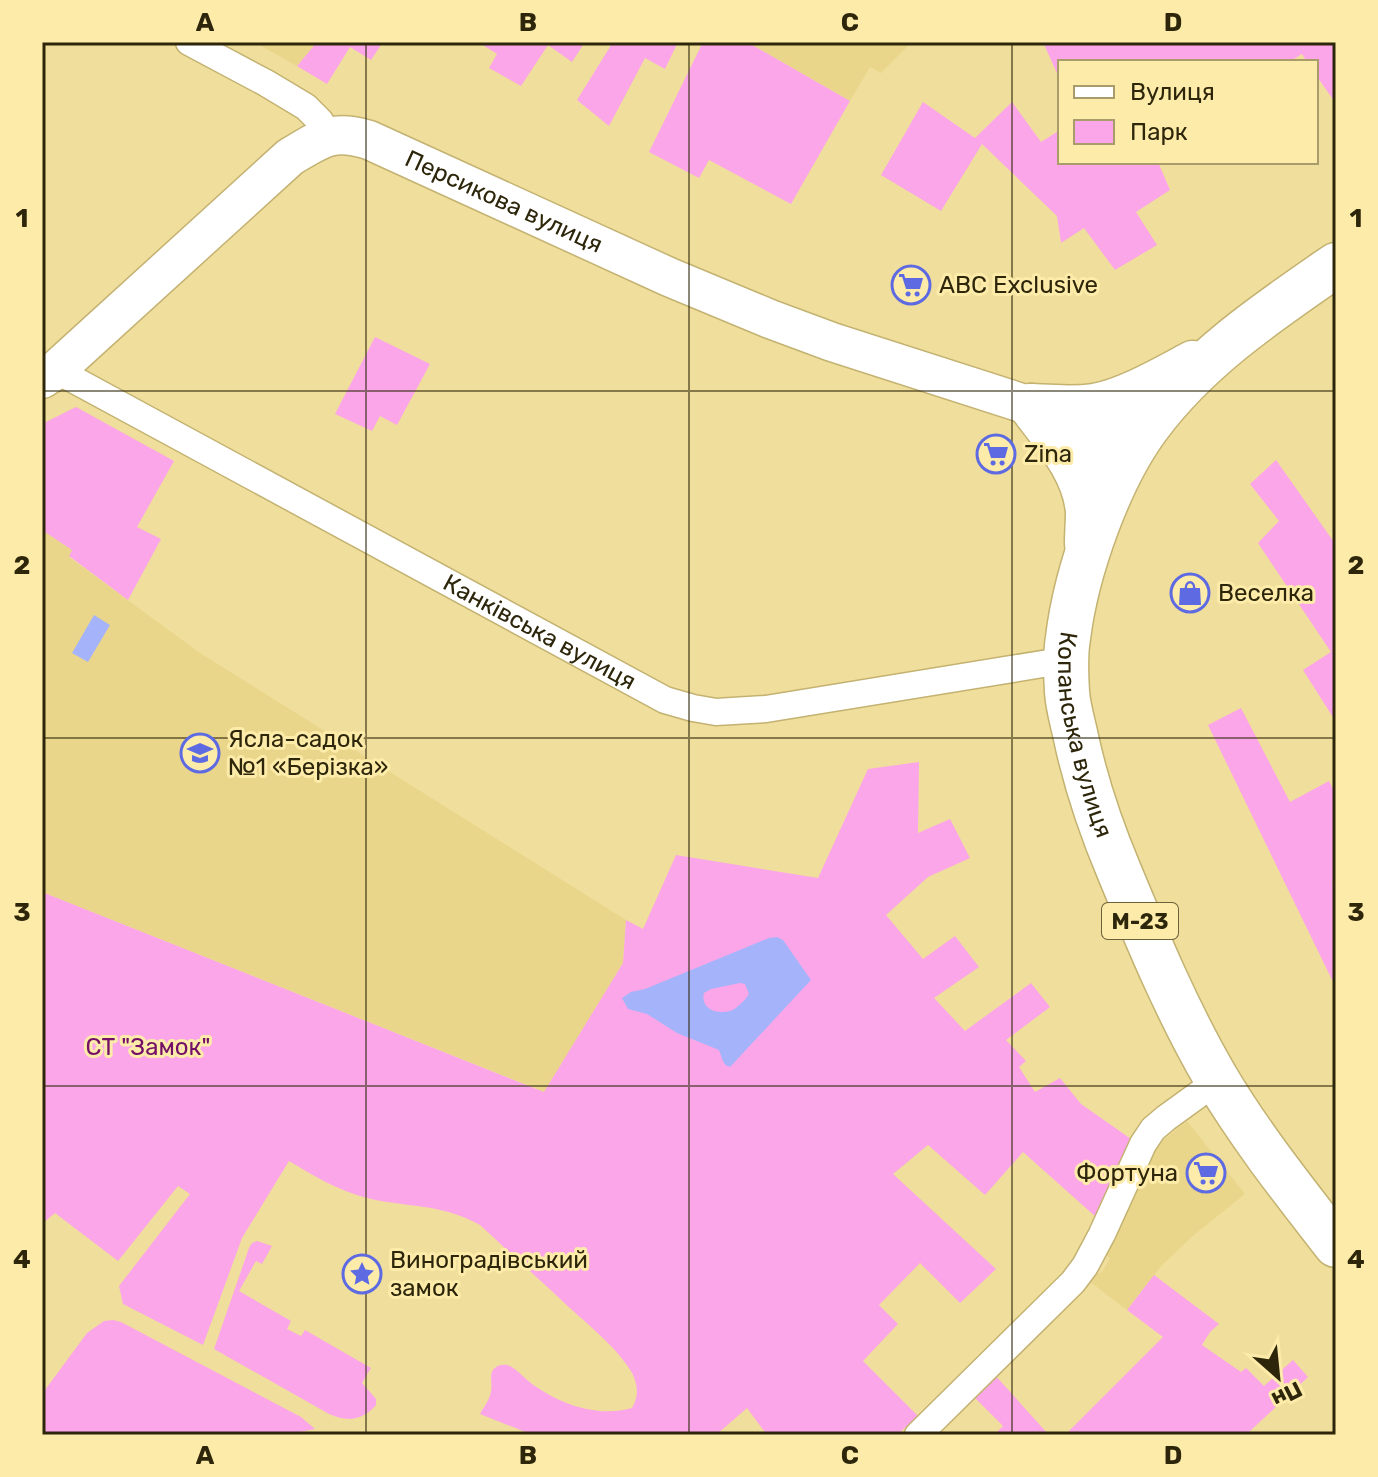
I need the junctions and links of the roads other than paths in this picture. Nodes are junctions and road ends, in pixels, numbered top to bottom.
1 (189, 42) edge
2 (329, 136) junction
3 (1336, 265) edge
4 (1220, 349) junction
5 (49, 374) edge
6 (1031, 406) junction
7 (1130, 456) junction
8 (1087, 555) junction
9 (1067, 660) junction
10 (1217, 1081) junction
11 (1336, 1245) edge
12 (918, 1435) edge

1 - 2 street
2 - 5 main road
2 - 6 main road, Персикова вулиця
3 - 4 highway, Копанська вулиця / М-23
4 - 6 highway
4 - 7 highway, Копанська вулиця / М-23
5 - 9 street, Канківська вулиця
6 - 7 main road, Персикова вулиця
6 - 8 highway
7 - 8 highway, Копанська вулиця / М-23
8 - 9 highway, Копанська вулиця / М-23
9 - 10 highway, Копанська вулиця / М-23
10 - 11 highway, Копанська вулиця / М-23
10 - 12 street

